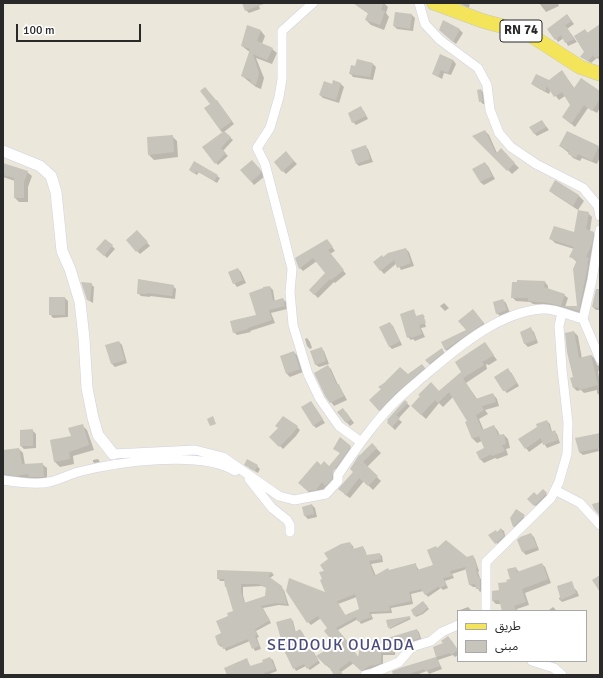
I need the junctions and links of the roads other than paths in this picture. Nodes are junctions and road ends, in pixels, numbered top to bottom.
1 (313, 3) edge
2 (420, 3) edge
3 (434, 3) edge
4 (600, 74) edge
5 (3, 151) edge
6 (600, 216) edge
7 (600, 230) edge
8 (562, 313) junction
9 (583, 319) junction
10 (600, 359) edge
11 (361, 442) junction
12 (113, 454) joint
13 (3, 480) edge
14 (555, 490) junction
15 (600, 525) edge
16 (290, 532) dead end
17 (486, 610) edge
18 (457, 625) edge
19 (535, 662) edge
20 (365, 675) edge
21 (562, 675) edge

1 - 11 street
2 - 6 street
3 - 4 main road, RN 74
5 - 12 street
7 - 9 street
8 - 9 street
8 - 11 street
8 - 14 street
9 - 10 street
11 - 12 street
13 - 16 street
14 - 15 street
14 - 17 street
18 - 20 street
19 - 21 street

